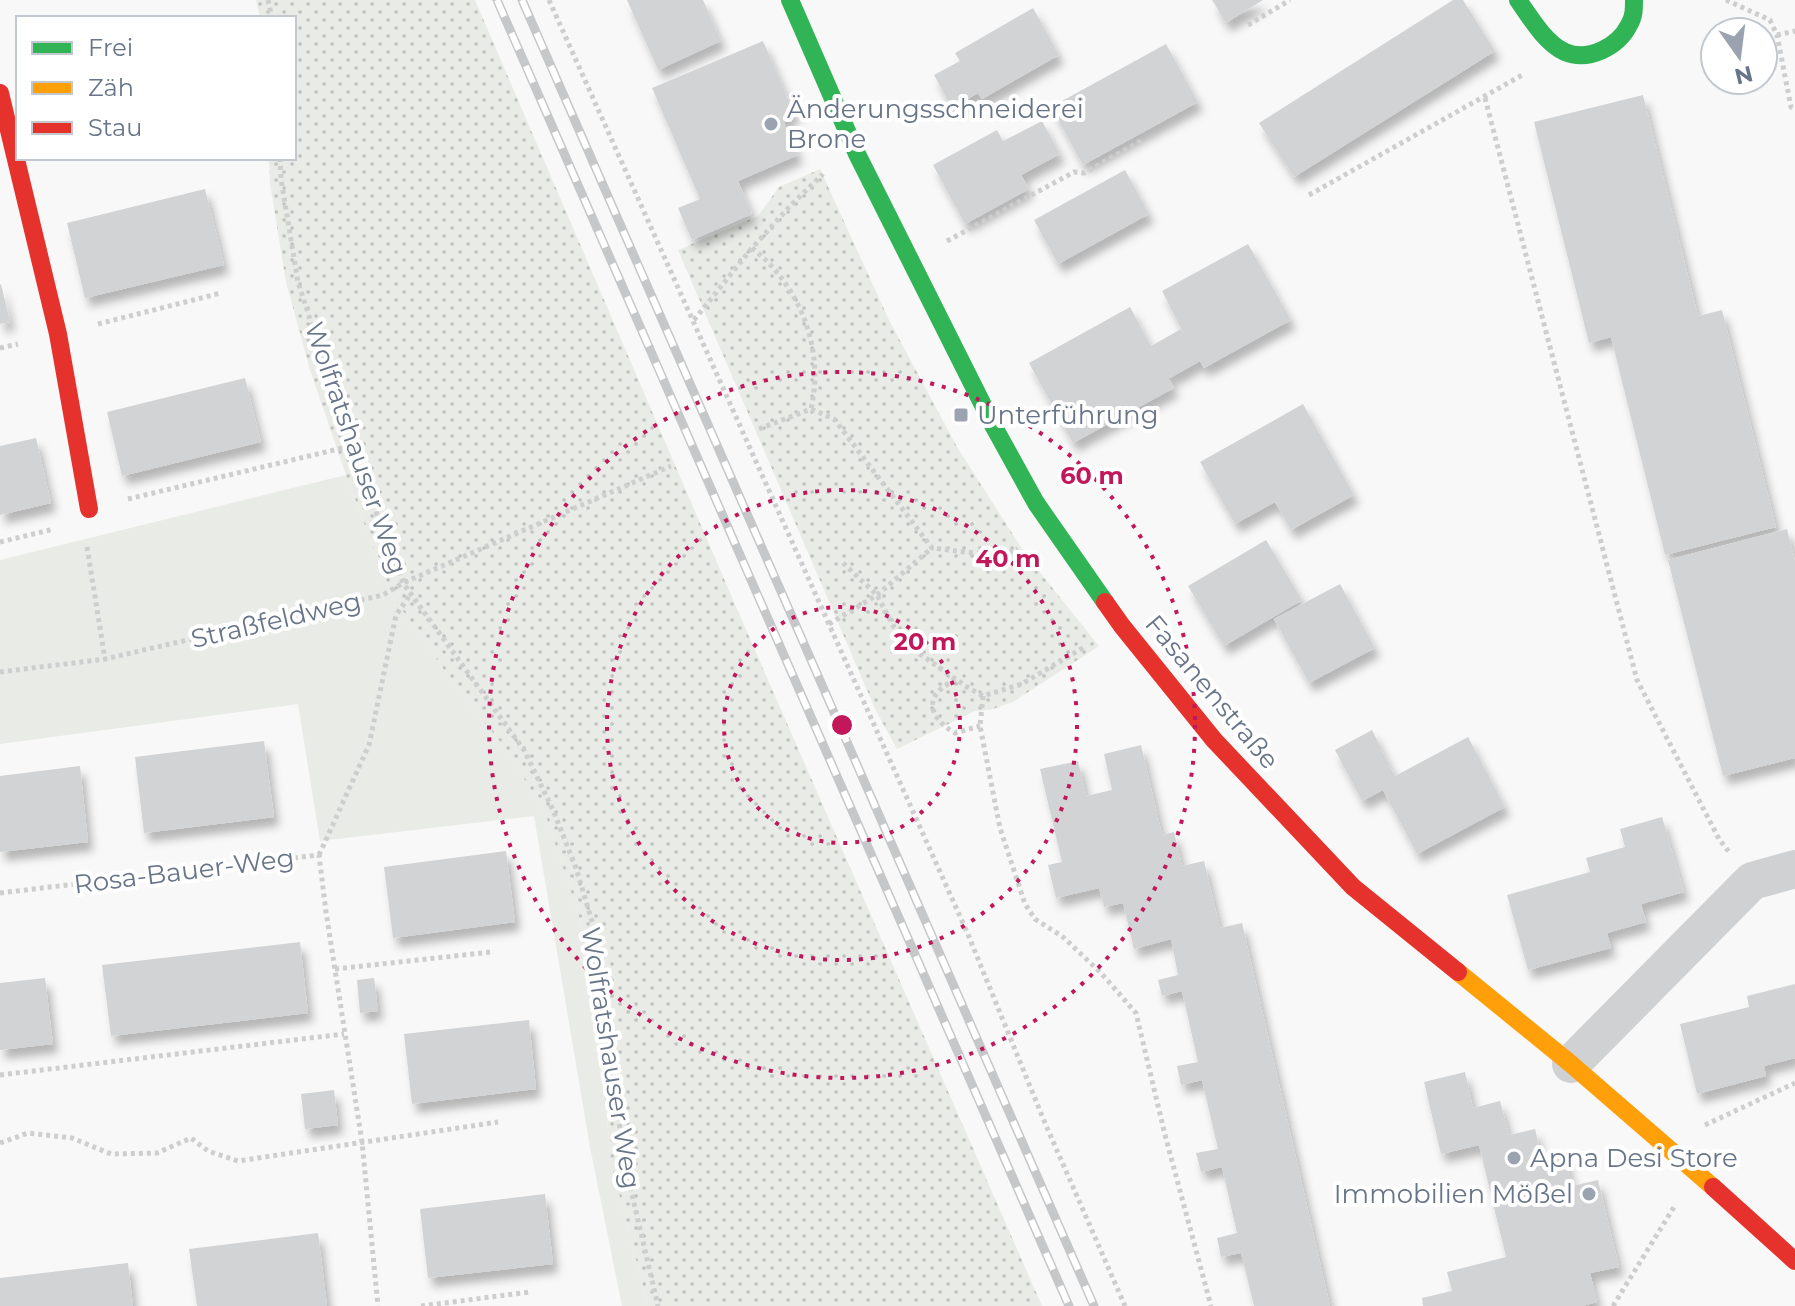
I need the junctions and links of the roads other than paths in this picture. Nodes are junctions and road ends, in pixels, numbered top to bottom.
1 (790, 0) edge
2 (1518, 0) edge
3 (1634, 0) edge
4 (0, 93) edge
5 (16, 159) edge
6 (16, 160) edge
7 (89, 509) dead end
8 (1795, 869) edge
9 (1571, 1064) junction
10 (1795, 1261) edge

1 - 9 street, Fasanenstraße
2 - 3 street
4 - 5 street
6 - 7 street
8 - 9 street
9 - 10 street, Fasanenstraße

